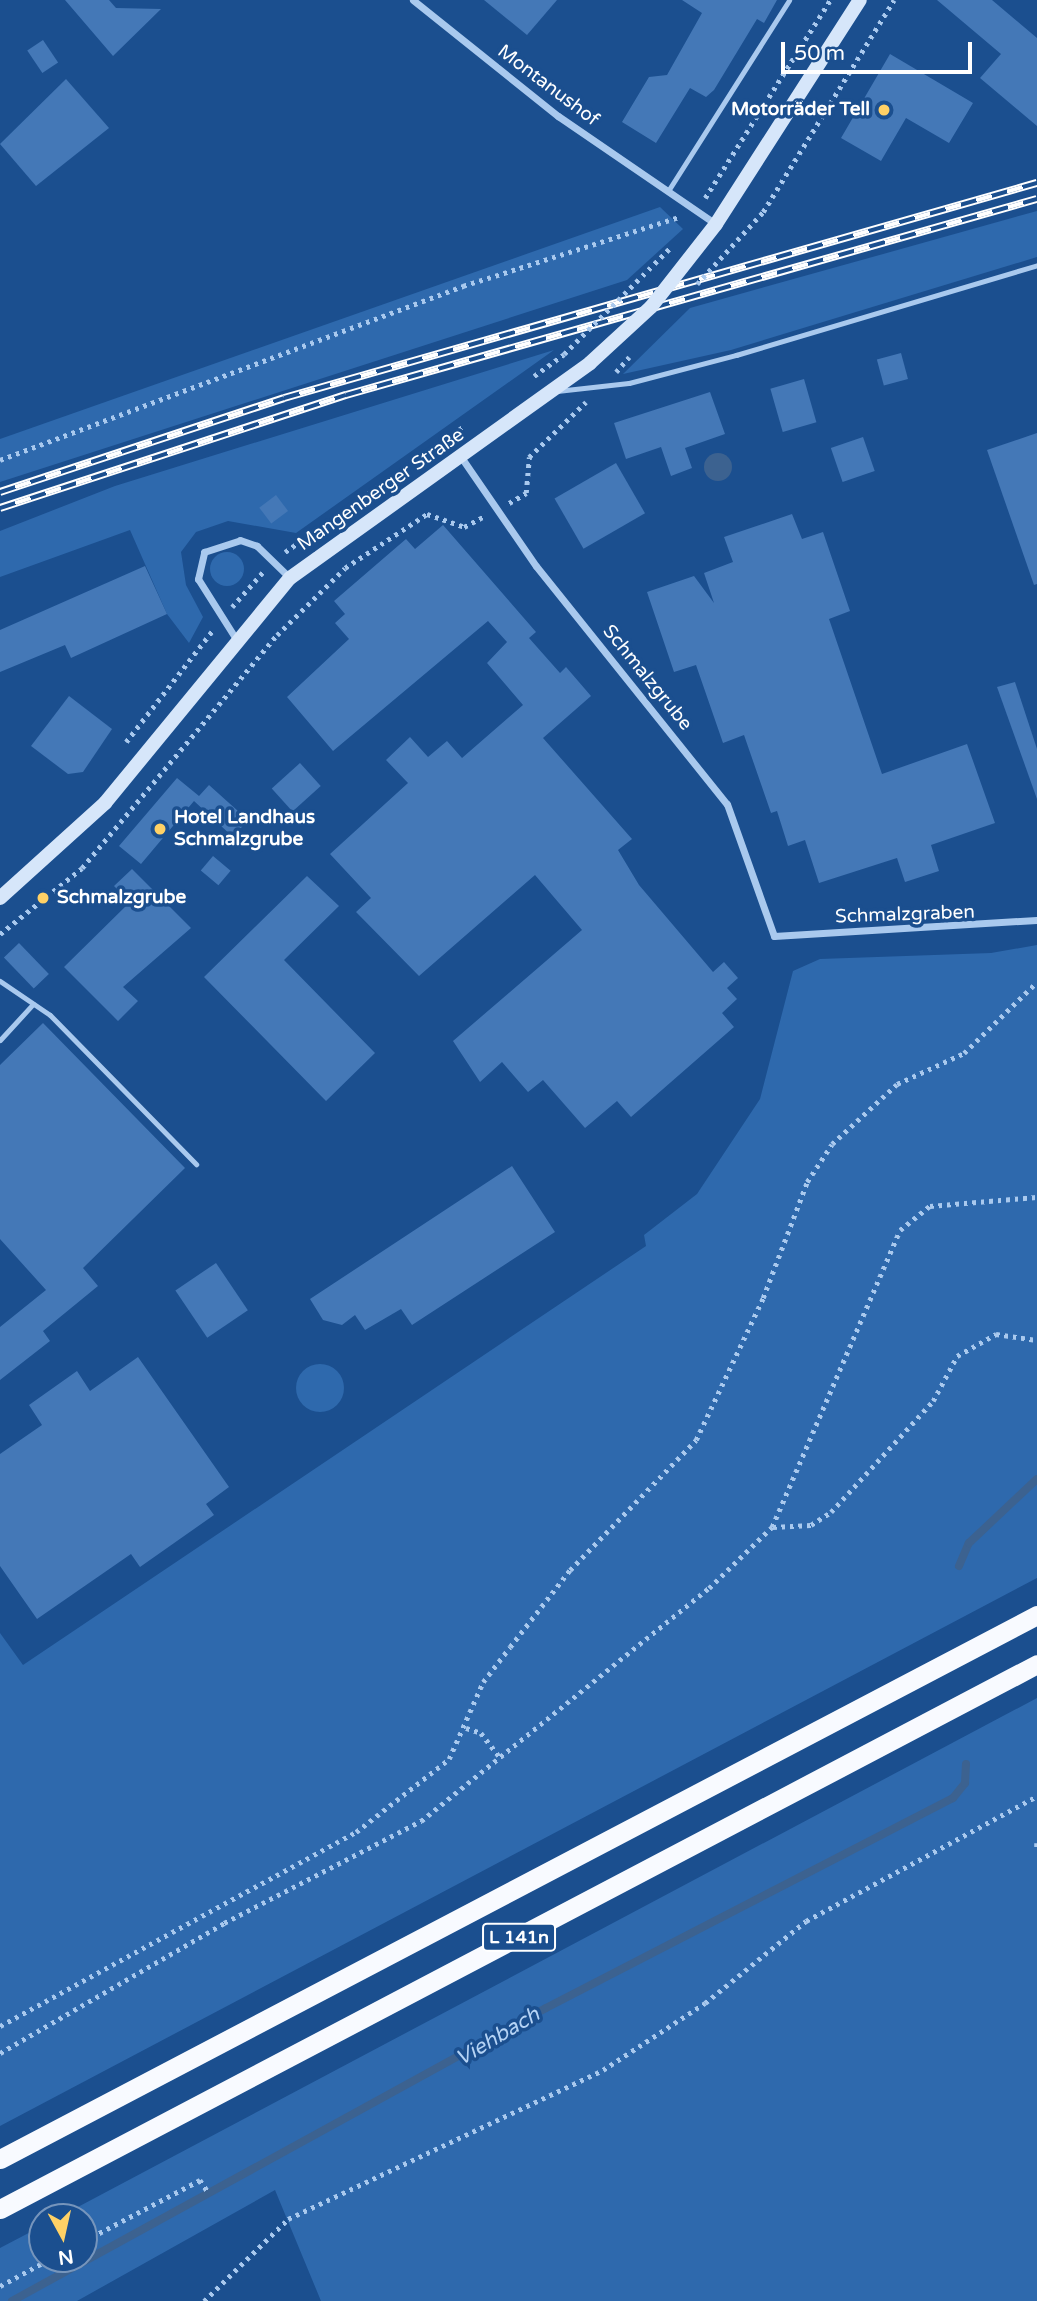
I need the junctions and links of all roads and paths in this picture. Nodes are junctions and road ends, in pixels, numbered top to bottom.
1 (413, 0) edge
2 (789, 0) edge
3 (830, 0) edge
4 (860, 0) edge
5 (894, 0) edge
6 (668, 191) junction
7 (697, 211) junction
8 (763, 212) dead end
9 (716, 224) junction
10 (1037, 265) edge
11 (564, 354) dead end
12 (601, 388) junction
13 (555, 391) junction
14 (461, 457) junction
15 (0, 460) edge
16 (497, 510) junction
17 (290, 578) junction
18 (236, 639) junction
19 (0, 898) edge
20 (1037, 920) edge
21 (0, 933) edge
22 (774, 936) joint
23 (0, 981) edge
24 (1037, 982) edge
25 (33, 1004) junction
26 (0, 1040) edge
27 (196, 1164) dead end
28 (1037, 1197) edge
29 (1037, 1339) edge
30 (772, 1527) junction
31 (1037, 1615) edge
32 (1037, 1664) edge
33 (466, 1728) junction
34 (499, 1756) junction
35 (1037, 1796) edge
36 (1037, 1843) edge
37 (1037, 1850) edge
38 (0, 2026) edge
39 (0, 2053) edge
40 (0, 2159) edge
41 (208, 2192) dead end
42 (0, 2209) edge
43 (98, 2234) edge
44 (28, 2271) edge
45 (0, 2286) edge
46 (204, 2301) edge

1 - 6 street, Montanushof
2 - 6 lane
3 - 7 path
4 - 9 main road, Mangenberger Straße
5 - 8 path
6 - 7 street, Montanushof
7 - 9 street, Montanushof
7 - 11 path, bridge
7 - 15 path
9 - 13 main road, Mangenberger Straße, bridge
10 - 12 lane
12 - 13 lane
12 - 16 path
13 - 14 main road, Mangenberger Straße
14 - 16 street, Schmalzgrube
14 - 17 main road, Mangenberger Straße
16 - 21 path
16 - 22 street, Schmalzgrube
17 - 18 main road, Mangenberger Straße
17 - 18 street
18 - 19 main road, Mangenberger Straße
20 - 22 street, Schmalzgraben
23 - 25 lane
24 - 33 path
25 - 26 lane
25 - 27 lane
28 - 30 path
29 - 30 path
30 - 34 path
31 - 40 highway, L 141n
32 - 42 highway, L 141n
33 - 34 path
33 - 38 path
34 - 39 path
35 - 46 path
36 - 37 path
41 - 43 path
44 - 45 path

